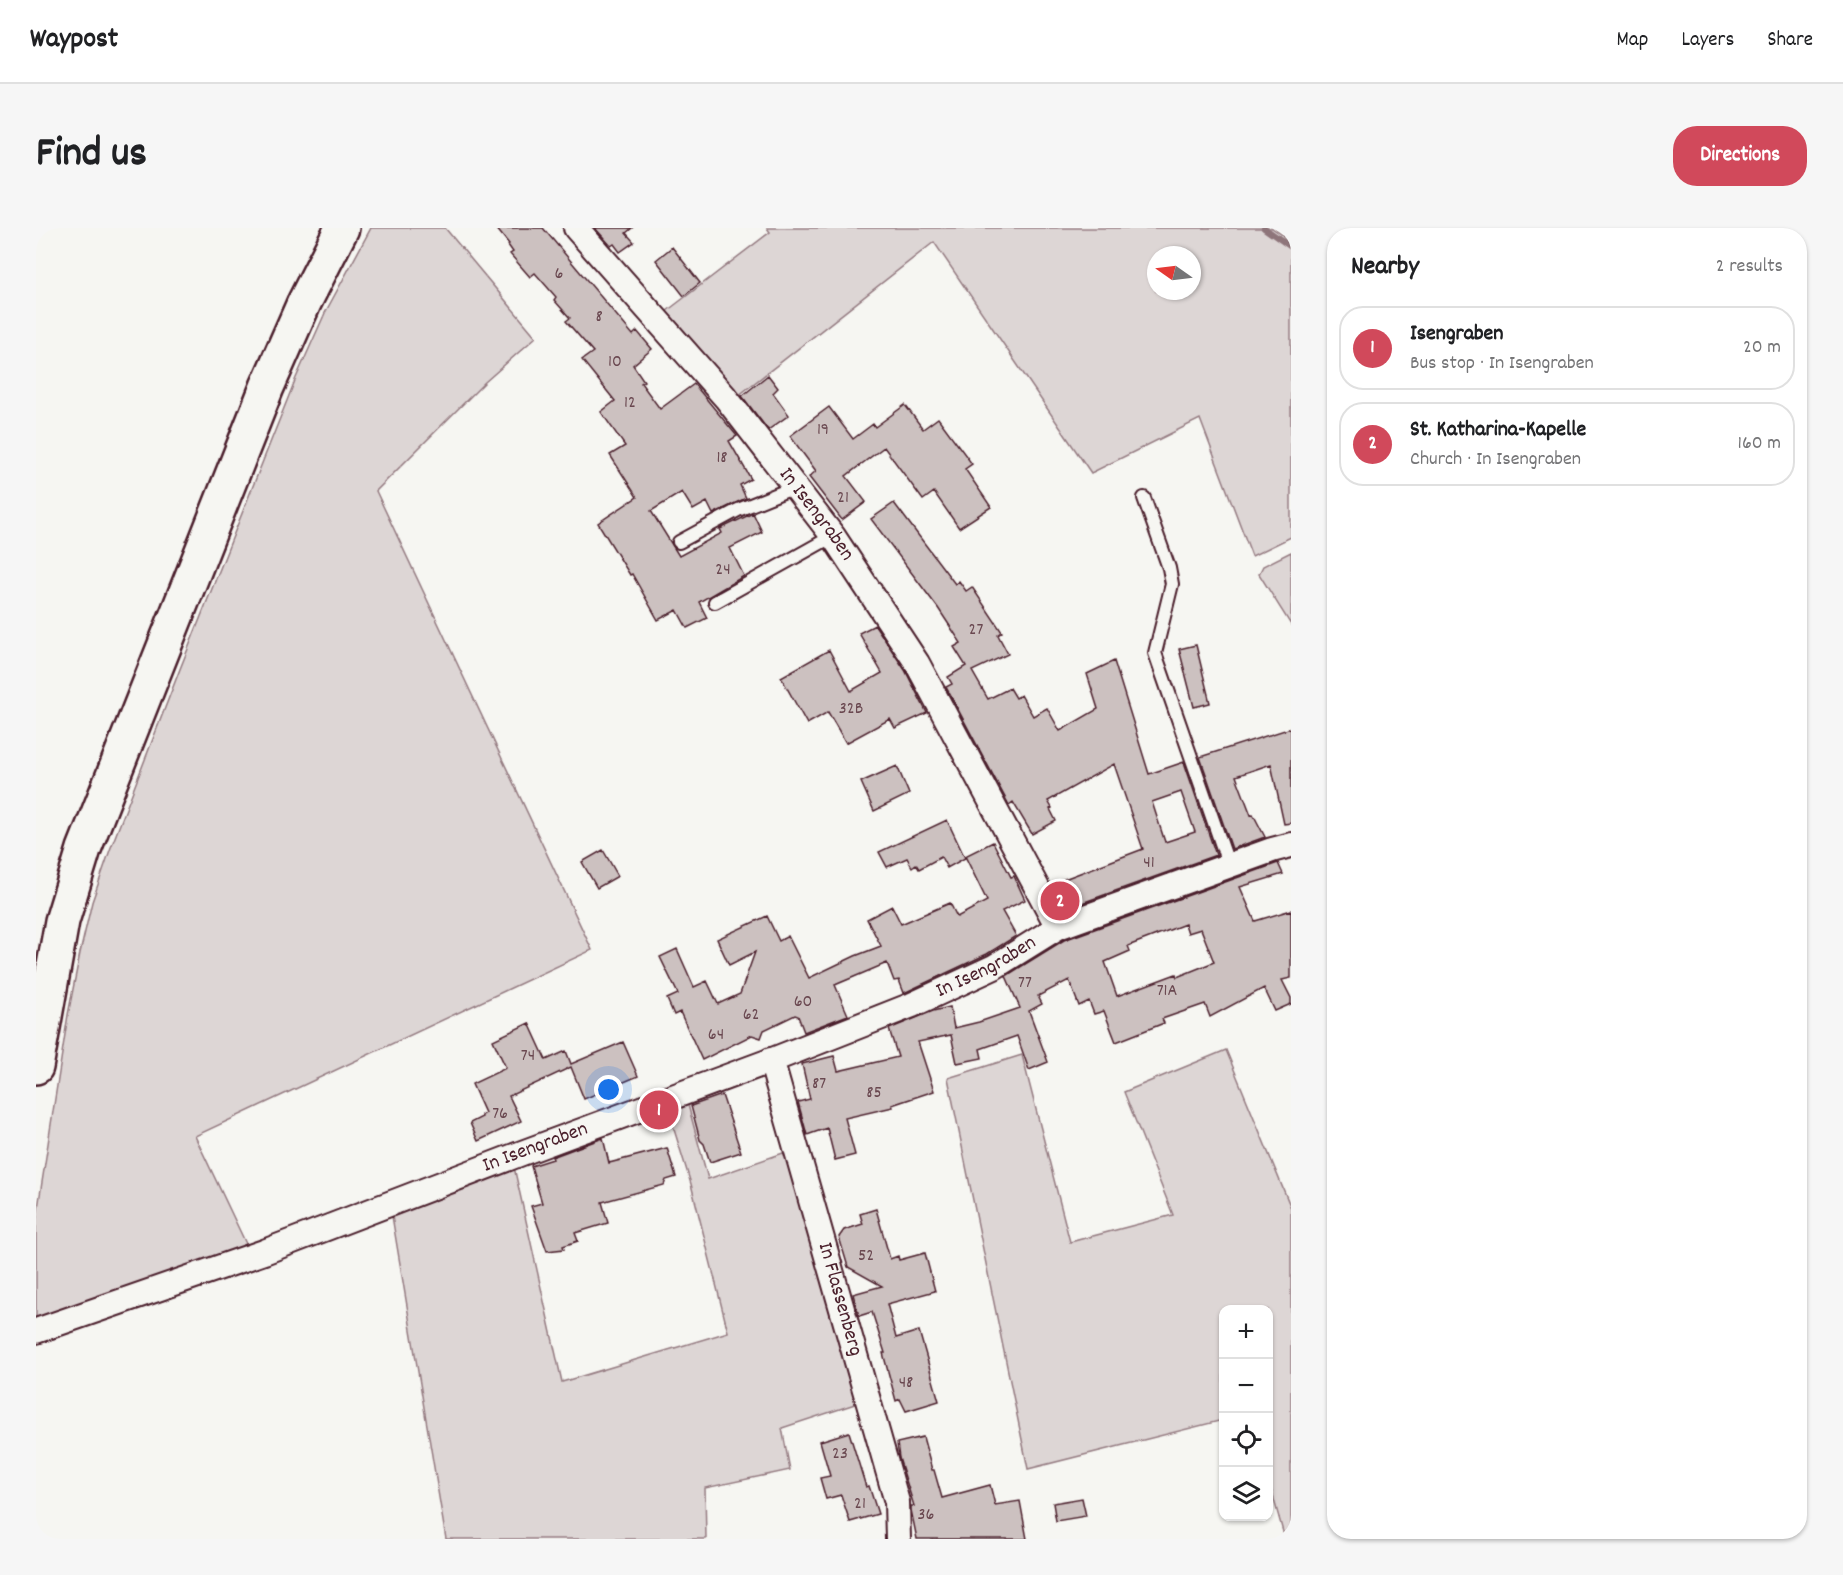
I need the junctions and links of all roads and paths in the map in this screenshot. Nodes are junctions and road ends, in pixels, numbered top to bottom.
1 (342, 228) edge
2 (576, 228) edge
3 (795, 487) junction
4 (1144, 498) dead end
5 (833, 536) junction
6 (679, 542) dead end
7 (715, 602) dead end
8 (1291, 845) edge
9 (1230, 866) junction
10 (1059, 927) junction
11 (771, 1060) junction
12 (36, 1067) edge
13 (36, 1331) edge
14 (898, 1539) edge

1 - 12 main road
2 - 3 street, In Isengraben
3 - 5 street, In Isengraben
3 - 6 lane
4 - 9 lane
5 - 7 lane
5 - 10 street, In Isengraben
8 - 9 street, In Isengraben
9 - 10 street, In Isengraben
10 - 11 street, In Isengraben
11 - 13 street, In Isengraben
11 - 14 street, In Flassenberg

